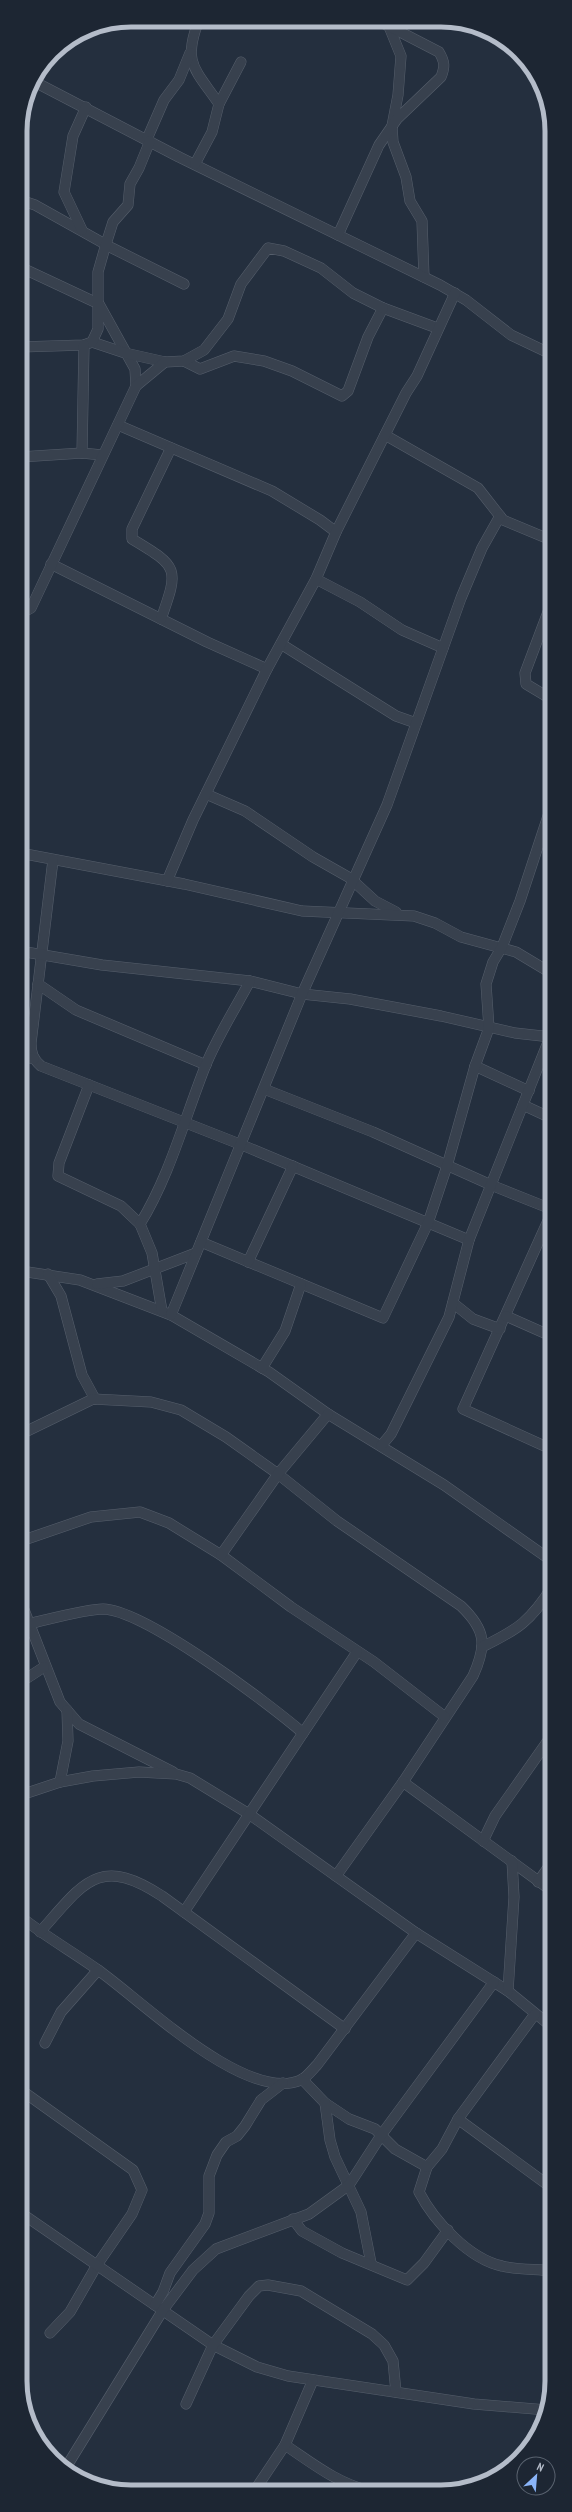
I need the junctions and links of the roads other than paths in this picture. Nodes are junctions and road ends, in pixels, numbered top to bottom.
1 (196, 27) edge
2 (387, 27) edge
3 (392, 27) edge
4 (190, 53) junction
5 (241, 62) dead end
6 (39, 84) edge
7 (219, 104) junction
8 (86, 107) junction
9 (392, 126) junction
10 (148, 140) junction
11 (195, 164) junction
12 (27, 202) edge
13 (82, 230) junction
14 (338, 235) junction
15 (106, 244) junction
16 (27, 270) edge
17 (424, 277) junction
18 (184, 284) dead end
19 (455, 293) junction
20 (98, 304) junction
21 (383, 308) junction
22 (437, 328) junction
23 (88, 343) junction
24 (27, 347) edge
25 (545, 351) edge
26 (125, 353) junction
27 (184, 361) junction
28 (166, 362) junction
29 (136, 386) junction
30 (118, 425) junction
31 (385, 435) junction
32 (171, 448) junction
33 (82, 453) junction
34 (102, 455) junction
35 (27, 457) edge
36 (500, 516) junction
37 (336, 532) junction
38 (545, 538) edge
39 (52, 564) junction
40 (316, 579) junction
41 (27, 610) edge
42 (161, 618) junction
43 (545, 620) edge
44 (281, 644) junction
45 (443, 648) junction
46 (267, 669) junction
47 (545, 695) edge
48 (416, 723) junction
49 (206, 794) junction
50 (545, 824) edge
51 (27, 854) edge
52 (53, 860) junction
53 (353, 880) junction
54 (167, 881) junction
55 (337, 913) junction
56 (401, 914) junction
57 (502, 948) junction
58 (27, 952) edge
59 (42, 953) junction
60 (545, 969) edge
61 (250, 981) junction
62 (38, 984) junction
63 (302, 994) junction
64 (489, 1028) junction
65 (545, 1036) edge
66 (545, 1051) edge
67 (34, 1059) junction
68 (27, 1060) edge
69 (206, 1065) junction
70 (475, 1066) junction
71 (89, 1085) junction
72 (264, 1089) junction
73 (529, 1090) junction
74 (523, 1105) junction
75 (545, 1115) edge
76 (184, 1122) junction
77 (242, 1145) junction
78 (293, 1166) junction
79 (448, 1166) junction
80 (491, 1185) junction
81 (545, 1207) edge
82 (428, 1223) junction
83 (140, 1224) junction
84 (545, 1228) edge
85 (469, 1240) junction
86 (201, 1242) junction
87 (196, 1253) junction
88 (248, 1262) junction
89 (154, 1268) junction
90 (27, 1271) edge
91 (48, 1274) junction
92 (301, 1284) junction
93 (93, 1285) junction
94 (453, 1302) junction
95 (166, 1313) junction
96 (506, 1316) junction
97 (500, 1329) junction
98 (545, 1333) edge
99 (262, 1368) junction
100 (95, 1399) junction
101 (328, 1414) junction
102 (27, 1431) edge
103 (381, 1446) junction
104 (545, 1446) edge
105 (278, 1474) junction
106 (27, 1539) edge
107 (221, 1554) junction
108 (545, 1557) edge
109 (545, 1597) edge
110 (27, 1621) edge
111 (28, 1624) junction
112 (482, 1647) junction
113 (357, 1652) junction
114 (44, 1667) junction
115 (27, 1678) edge
116 (67, 1710) junction
117 (445, 1718) junction
118 (303, 1733) junction
119 (545, 1745) edge
120 (176, 1774) junction
121 (60, 1782) junction
122 (403, 1782) junction
123 (27, 1793) edge
124 (249, 1814) junction
125 (483, 1841) junction
126 (512, 1861) junction
127 (545, 1872) edge
128 (336, 1876) junction
129 (538, 1882) junction
130 (545, 1886) edge
131 (184, 1912) junction
132 (27, 1922) edge
133 (40, 1932) junction
134 (416, 1933) junction
135 (98, 1970) junction
136 (494, 1982) junction
137 (508, 1991) junction
138 (535, 2014) junction
139 (545, 2022) edge
140 (345, 2029) junction
141 (45, 2043) dead end
142 (302, 2080) junction
143 (283, 2083) junction
144 (27, 2094) edge
145 (324, 2103) junction
146 (458, 2119) junction
147 (382, 2134) junction
148 (427, 2167) junction
149 (545, 2183) edge
150 (349, 2185) junction
151 (27, 2217) edge
152 (293, 2220) junction
153 (448, 2230) junction
154 (371, 2263) junction
155 (97, 2265) junction
156 (545, 2270) edge
157 (159, 2308) junction
158 (50, 2333) dead end
159 (213, 2345) junction
160 (313, 2380) junction
161 (396, 2392) junction
162 (186, 2404) dead end
163 (541, 2409) edge
164 (285, 2445) junction
165 (68, 2464) edge
166 (258, 2485) edge
167 (351, 2485) edge

1 - 4 street
2 - 9 street
3 - 9 street
4 - 7 street
4 - 10 street
5 - 7 street
6 - 8 street
7 - 11 street
8 - 10 street
8 - 13 street
9 - 14 street
9 - 17 street
10 - 11 street
10 - 15 street
11 - 14 street
12 - 13 street
13 - 15 street
14 - 17 street
15 - 18 street
15 - 20 street
16 - 20 street
17 - 19 street
19 - 22 street
19 - 25 street
20 - 23 street
20 - 26 street
21 - 22 street
21 - 27 street
21 - 27 street
22 - 31 street
23 - 24 street
23 - 26 street
23 - 33 street
26 - 28 street
26 - 29 street
27 - 28 street
28 - 29 street
29 - 30 street
30 - 32 street
30 - 34 street
31 - 36 street
31 - 37 street
32 - 37 street
32 - 42 street
33 - 34 street
33 - 35 street
34 - 39 street
36 - 38 street
36 - 45 street
37 - 40 street
39 - 41 street
39 - 42 street
40 - 44 street
40 - 45 street
42 - 46 street
43 - 47 street
44 - 46 street
44 - 48 street
45 - 48 street
46 - 49 street
48 - 53 street
49 - 53 street
49 - 54 street
50 - 57 street
51 - 52 street
52 - 54 street
52 - 59 street
53 - 55 street
53 - 56 street
54 - 55 street
55 - 56 street
55 - 63 street
56 - 57 street
57 - 60 street
57 - 64 street
58 - 59 street
59 - 61 street
59 - 62 street
61 - 63 street
61 - 69 street
62 - 67 street
62 - 69 street
63 - 64 street
63 - 72 street
64 - 65 street
64 - 70 street
66 - 73 street
67 - 68 street
67 - 71 street
69 - 76 street
70 - 73 street
70 - 79 street
71 - 76 street
71 - 83 street
72 - 77 street
72 - 79 street
73 - 74 street
74 - 75 street
74 - 80 street
76 - 77 street
76 - 83 street
77 - 78 street
77 - 86 street
78 - 82 street
78 - 88 street
79 - 80 street
79 - 82 street
80 - 81 street
80 - 85 street
82 - 85 street
82 - 92 street
83 - 89 street
84 - 96 street
85 - 94 street
86 - 87 street
86 - 88 street
87 - 89 street
87 - 95 street
88 - 92 street
89 - 93 street
89 - 95 street
90 - 91 street
91 - 93 street
91 - 100 street
92 - 99 street
93 - 95 street
94 - 97 street
94 - 103 street
95 - 99 street
96 - 97 street
96 - 98 street
97 - 104 street
99 - 101 street
100 - 102 street
100 - 105 street
101 - 103 street
101 - 105 street
103 - 108 street
105 - 107 street
105 - 112 street
106 - 107 street
107 - 113 street
109 - 112 street
110 - 111 street
111 - 114 street
111 - 118 street
112 - 117 street
113 - 117 street
113 - 118 street
114 - 115 street
114 - 116 street
116 - 120 street
116 - 121 street
117 - 122 street
118 - 124 street
119 - 125 street
120 - 121 street
120 - 124 street
121 - 123 street
122 - 125 street
122 - 128 street
124 - 128 street
124 - 131 street
125 - 126 street
126 - 129 street
126 - 137 street
127 - 129 street
128 - 134 street
129 - 130 street
131 - 133 street
131 - 140 street
132 - 133 street
133 - 135 street
134 - 136 street
134 - 140 street
135 - 141 street
135 - 143 street
136 - 137 street
136 - 147 street
137 - 138 street
138 - 139 street
138 - 146 street
140 - 142 street
142 - 143 street
142 - 145 street
143 - 157 street
144 - 155 street
145 - 147 street
145 - 150 street
146 - 148 street
146 - 149 street
147 - 148 street
147 - 150 street
148 - 153 street
150 - 152 street
150 - 154 street
151 - 155 street
152 - 154 street
152 - 157 street
153 - 154 street
153 - 156 street
155 - 157 street
155 - 158 street
157 - 159 street
157 - 165 street
159 - 160 street
159 - 161 street
159 - 162 street
160 - 161 street
160 - 164 street
161 - 163 street
164 - 166 street
164 - 167 street

